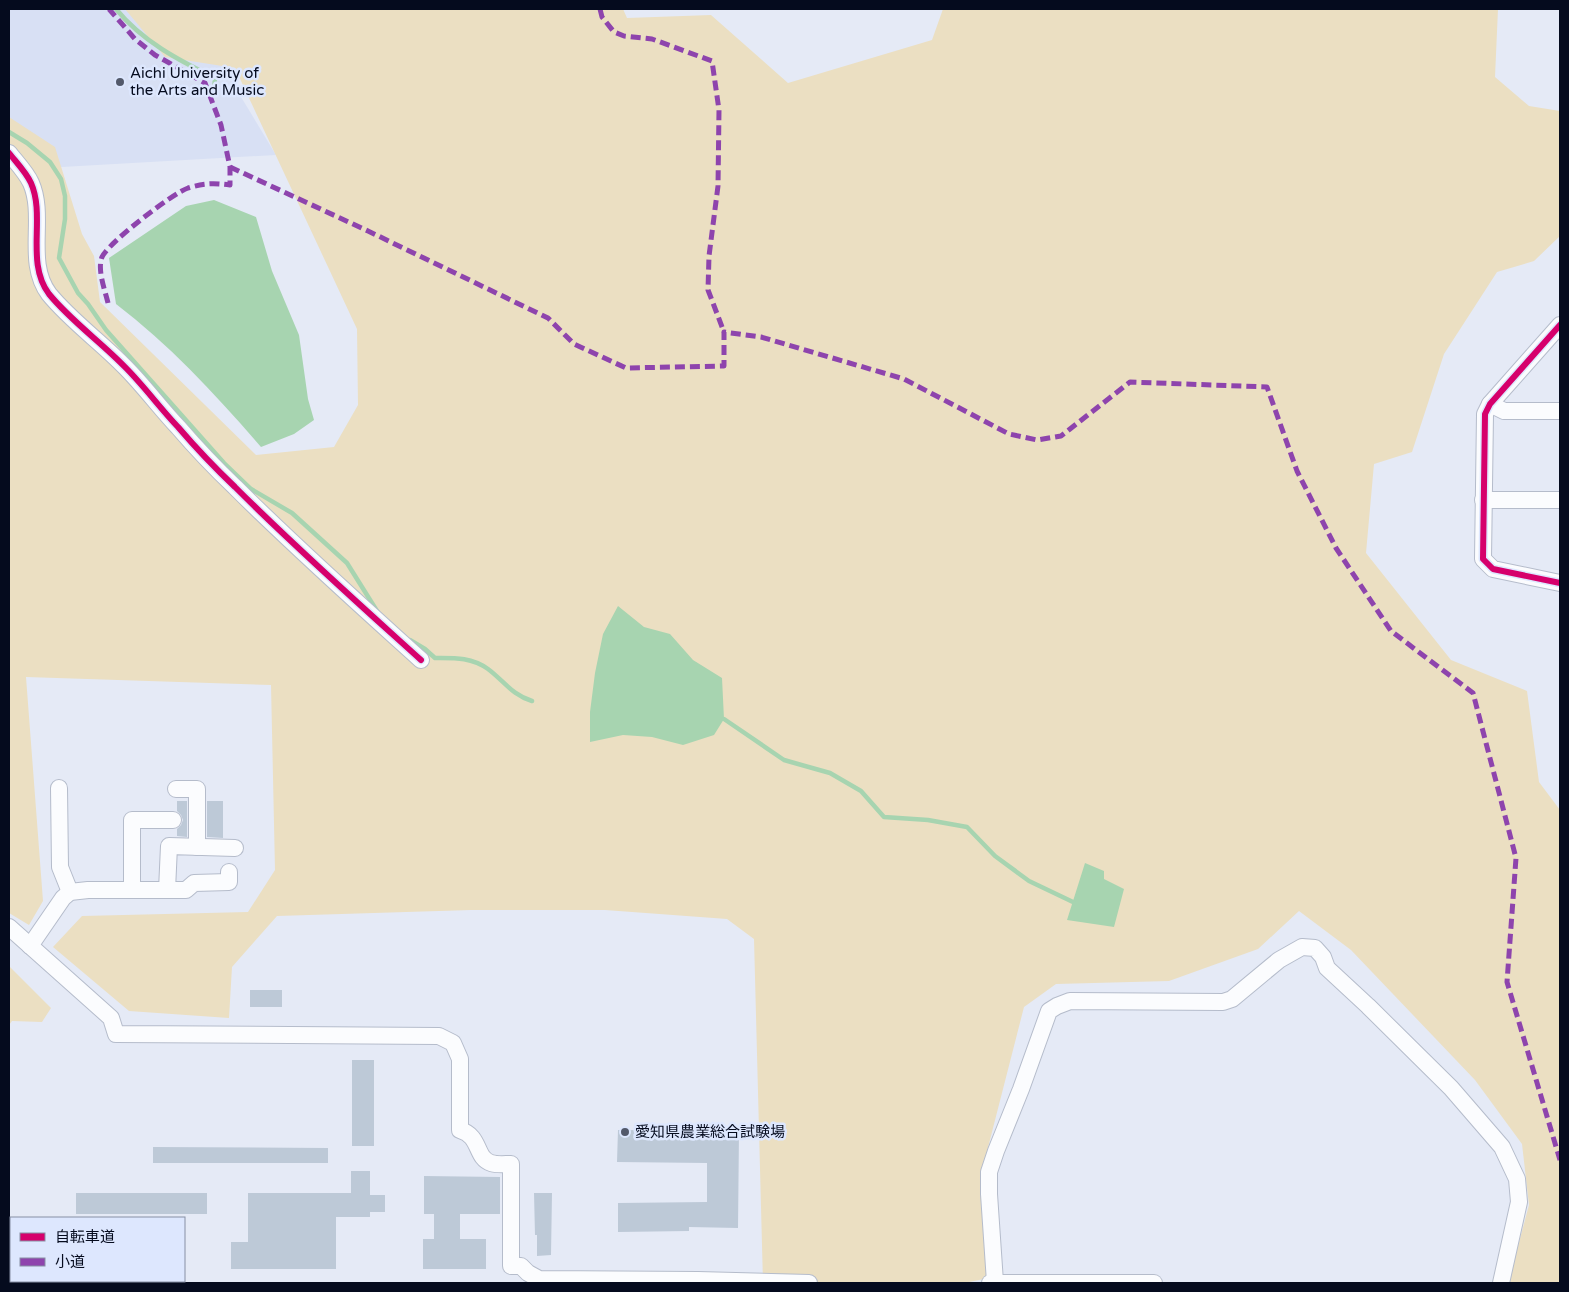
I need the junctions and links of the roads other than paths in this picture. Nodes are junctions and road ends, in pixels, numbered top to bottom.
1 (9, 153) edge
2 (1560, 325) edge
3 (1490, 404) junction
4 (1560, 411) edge
5 (1483, 500) junction
6 (1560, 500) edge
7 (1560, 583) edge
8 (421, 660) dead end
9 (59, 788) dead end
10 (176, 789) dead end
11 (173, 820) dead end
12 (197, 847) junction
13 (235, 848) dead end
14 (229, 872) dead end
15 (132, 890) junction
16 (167, 890) junction
17 (70, 892) junction
18 (9, 927) edge
19 (30, 946) junction
20 (808, 1283) edge
21 (992, 1283) edge
22 (1154, 1283) edge
23 (1501, 1283) edge

1 - 8 street
2 - 3 street
3 - 4 street
3 - 5 street
5 - 6 street
5 - 7 street
9 - 17 street
10 - 12 street
11 - 15 street
12 - 13 street
12 - 16 street
14 - 16 street
15 - 16 street
15 - 17 street
17 - 19 street
18 - 19 street
19 - 20 street
21 - 22 street
21 - 23 street

